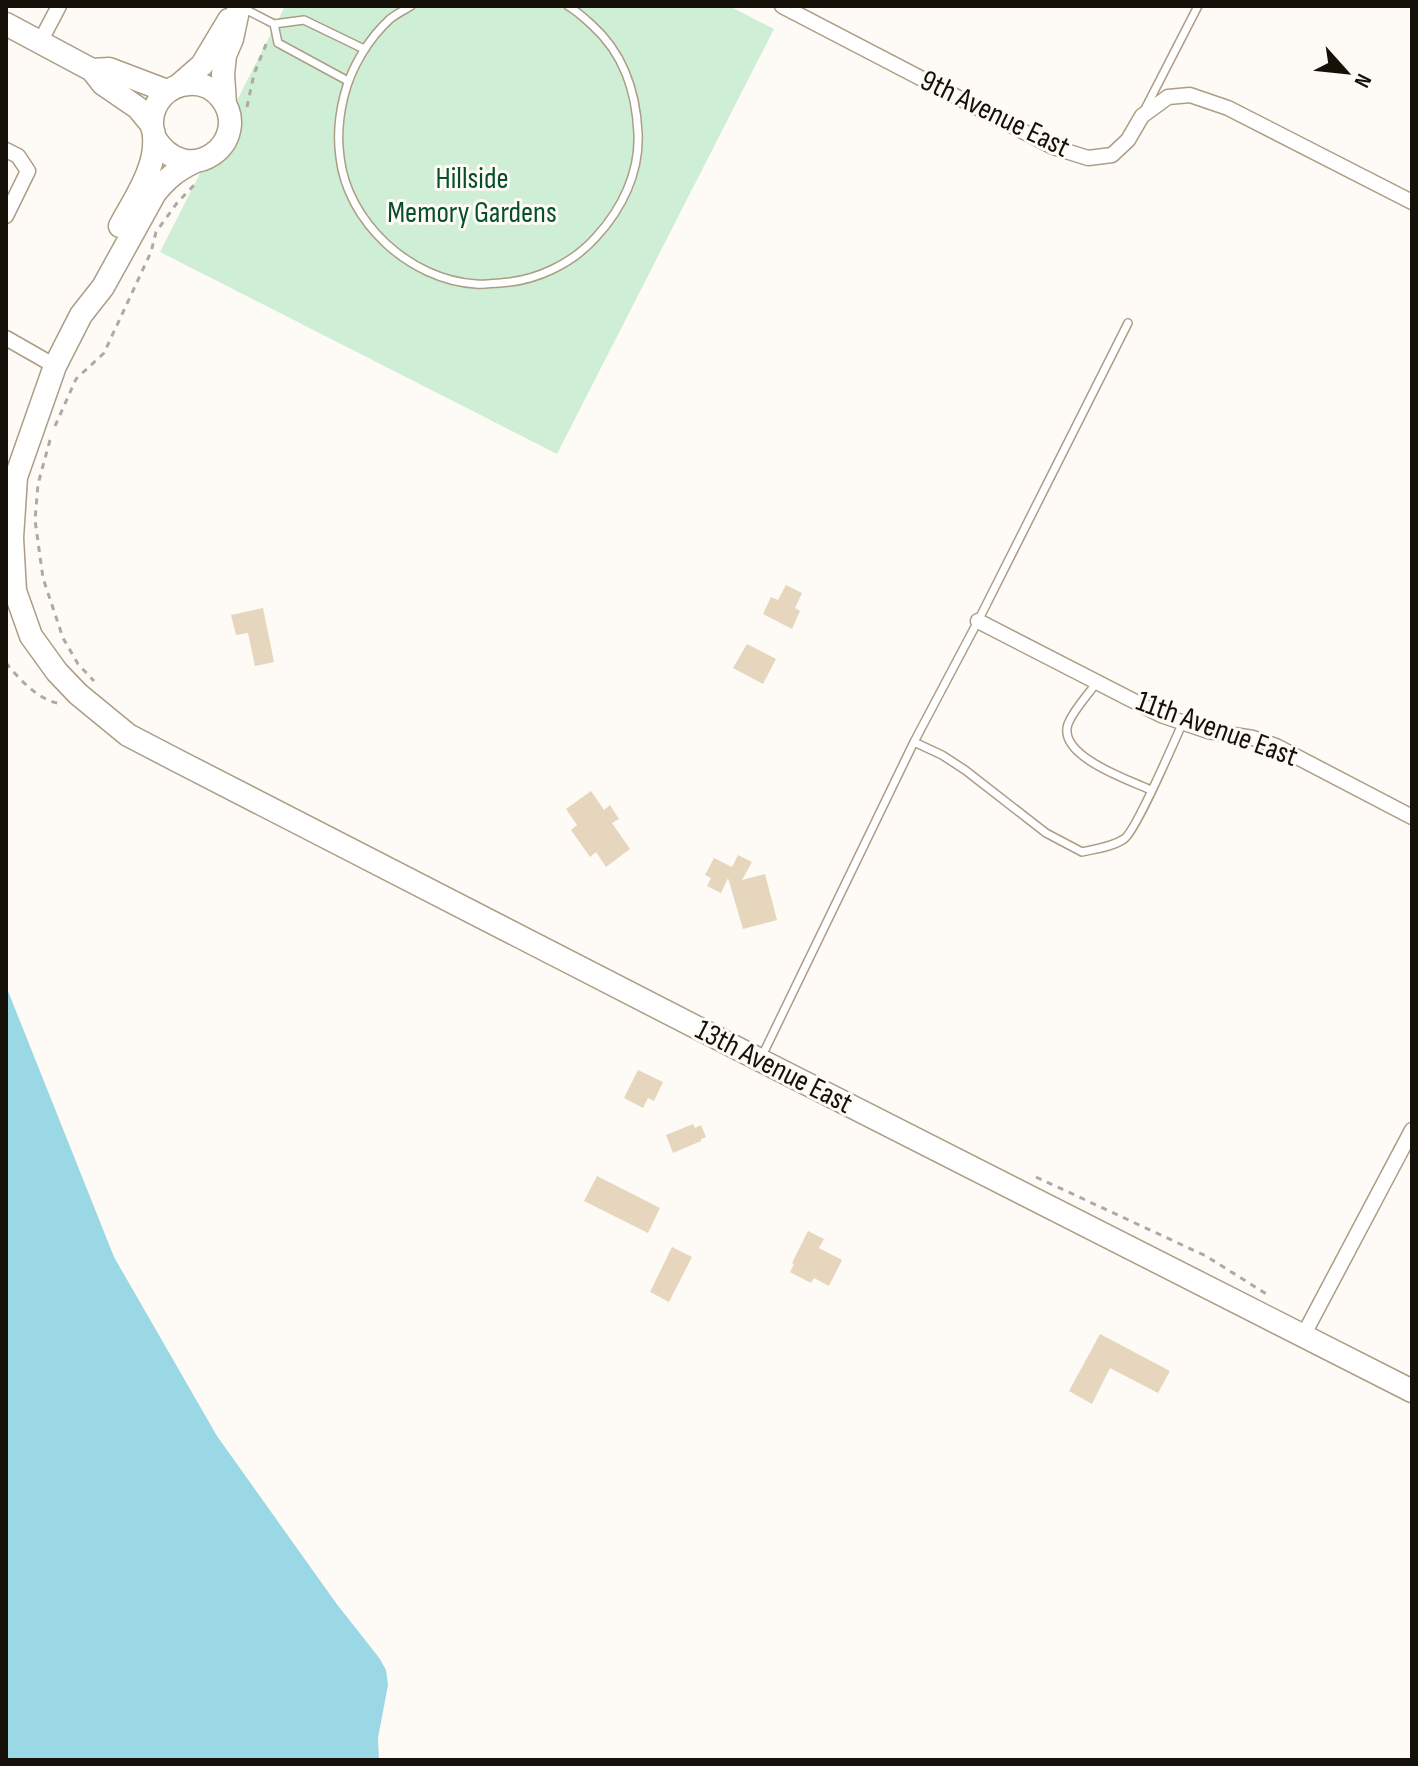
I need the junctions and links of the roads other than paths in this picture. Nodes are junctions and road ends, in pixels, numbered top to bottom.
1 (59, 6) edge
2 (239, 6) edge
3 (411, 6) edge
4 (568, 6) edge
5 (782, 6) edge
6 (1198, 6) edge
7 (6, 24) edge
8 (274, 24) junction
9 (40, 42) junction
10 (364, 49) junction
11 (92, 70) junction
12 (348, 81) junction
13 (173, 88) junction
14 (225, 104) junction
15 (1142, 116) junction
16 (153, 131) junction
17 (6, 150) edge
18 (200, 169) junction
19 (1412, 202) edge
20 (6, 216) edge
21 (81, 315) junction
22 (1128, 323) dead end
23 (6, 338) edge
24 (55, 366) junction
25 (10, 500) edge
26 (978, 621) junction
27 (1097, 682) junction
28 (1183, 722) junction
29 (914, 742) junction
30 (1151, 790) junction
31 (1412, 817) edge
32 (760, 1060) junction
33 (1412, 1130) edge
34 (1303, 1336) junction
35 (1412, 1391) edge

1 - 9 street
2 - 8 lane
2 - 13 main road
2 - 14 main road
3 - 10 lane
4 - 12 lane
5 - 15 street, 9th Avenue East
6 - 15 lane
7 - 9 main road
8 - 10 lane
8 - 12 lane
9 - 11 main road
10 - 12 lane
11 - 13 main road
11 - 16 main road
13 - 14 main road
13 - 16 main road
14 - 18 main road
15 - 19 street, 9th Avenue East
16 - 18 main road
16 - 21 main road
17 - 20 street
18 - 21 main road
21 - 24 main road, 13th Avenue East
22 - 26 lane
23 - 24 street
24 - 25 main road, 13th Avenue East
25 - 32 main road, 13th Avenue East
26 - 27 street, 11th Avenue East
26 - 29 lane
27 - 28 street, 11th Avenue East
27 - 30 lane
28 - 30 lane
28 - 31 street, 11th Avenue East
29 - 30 lane
29 - 32 lane
32 - 34 main road, 13th Avenue East
33 - 34 street
34 - 35 main road, 13th Avenue East

